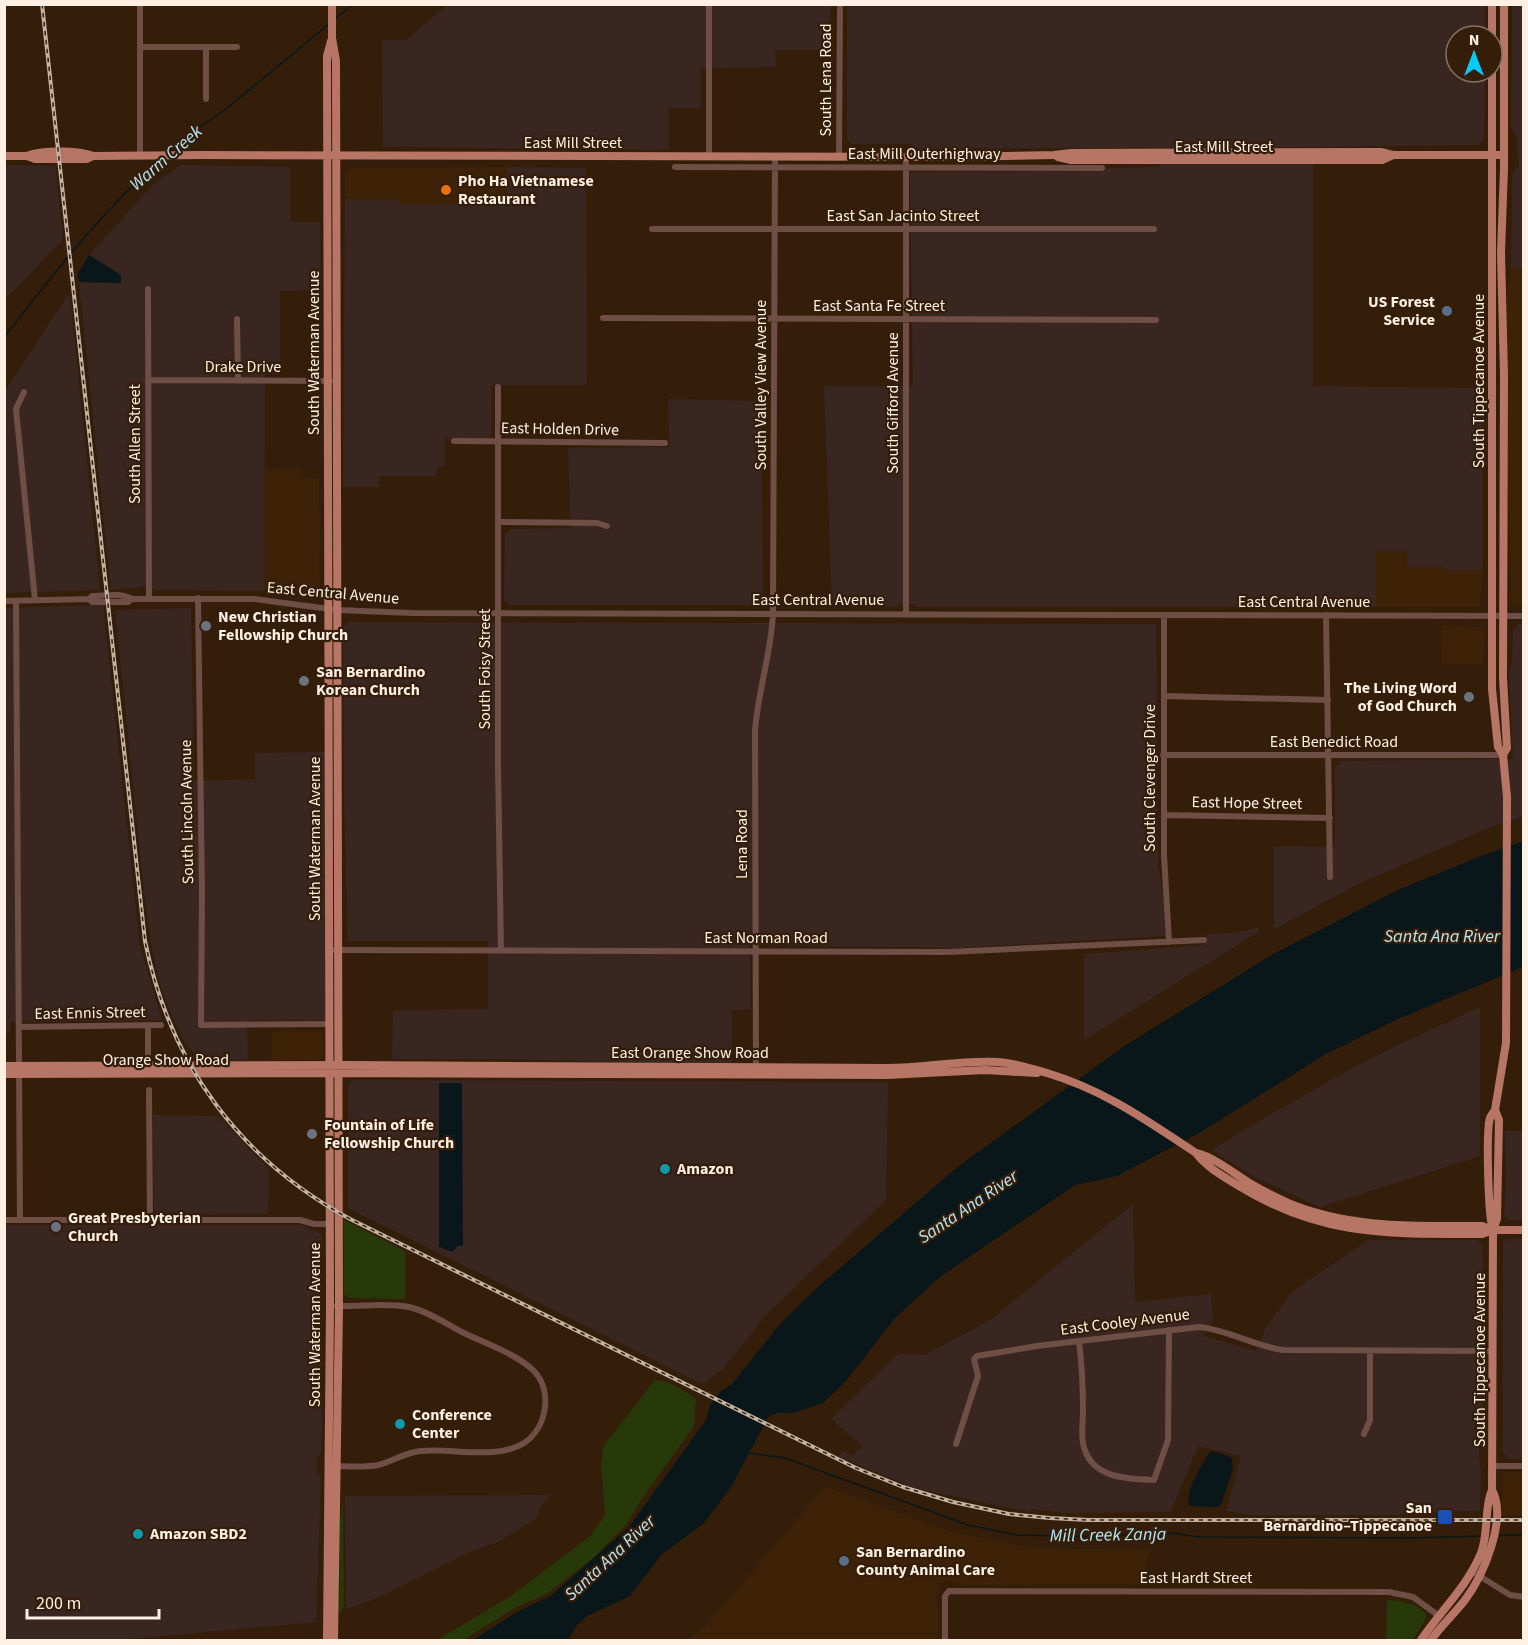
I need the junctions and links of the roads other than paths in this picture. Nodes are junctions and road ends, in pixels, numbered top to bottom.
1 (140, 4) edge
2 (332, 4) edge
3 (709, 4) edge
4 (840, 4) edge
5 (1492, 4) edge
6 (1504, 4) edge
7 (332, 38) junction
8 (140, 46) junction
9 (206, 47) junction
10 (237, 47) dead end
11 (327, 56) junction
12 (207, 99) dead end
13 (336, 107) junction
14 (140, 155) junction
15 (332, 155) junction
16 (1492, 155) junction
17 (1504, 155) junction
18 (4, 156) edge
19 (709, 156) junction
20 (775, 156) junction
21 (839, 156) junction
22 (906, 157) junction
23 (675, 167) dead end
24 (775, 167) junction
25 (906, 167) junction
26 (1102, 168) dead end
27 (652, 229) dead end
28 (775, 229) junction
29 (1154, 229) dead end
30 (906, 230) junction
31 (148, 290) dead end
32 (603, 318) dead end
33 (237, 319) dead end
34 (775, 319) junction
35 (906, 320) junction
36 (1156, 320) dead end
37 (1492, 375) junction
38 (1504, 375) junction
39 (148, 380) junction
40 (238, 380) junction
41 (327, 381) junction
42 (337, 381) junction
43 (498, 387) dead end
44 (24, 392) dead end
45 (454, 441) dead end
46 (499, 441) junction
47 (665, 443) dead end
48 (328, 482) junction
49 (337, 519) junction
50 (498, 522) junction
51 (607, 526) dead end
52 (149, 598) junction
53 (198, 598) junction
54 (35, 600) junction
55 (4, 601) edge
56 (16, 601) junction
57 (328, 608) junction
58 (337, 610) junction
59 (499, 614) junction
60 (773, 614) junction
61 (906, 614) junction
62 (1164, 615) junction
63 (1326, 615) junction
64 (1493, 616) junction
65 (1504, 616) junction
66 (1524, 616) edge
67 (1164, 696) junction
68 (1328, 700) junction
69 (1163, 755) junction
70 (1329, 755) junction
71 (1503, 755) junction
72 (1164, 815) junction
73 (1330, 818) junction
74 (1330, 877) dead end
75 (1203, 940) dead end
76 (1169, 942) junction
77 (333, 950) junction
78 (501, 950) junction
79 (756, 951) junction
80 (328, 1024) junction
81 (161, 1025) dead end
82 (148, 1026) junction
83 (19, 1027) junction
84 (148, 1054) dead end
85 (4, 1066) edge
86 (328, 1069) junction
87 (338, 1069) junction
88 (20, 1070) junction
89 (756, 1071) junction
90 (4, 1074) edge
91 (149, 1090) dead end
92 (4, 1220) edge
93 (20, 1220) junction
94 (150, 1221) junction
95 (329, 1224) junction
96 (1493, 1230) junction
97 (1524, 1230) edge
98 (330, 1306) junction
99 (339, 1306) junction
100 (1169, 1330) junction
101 (1079, 1341) junction
102 (1370, 1351) junction
103 (1493, 1351) junction
104 (1364, 1434) dead end
105 (956, 1444) dead end
106 (332, 1466) junction
107 (1493, 1466) junction
108 (1524, 1466) edge
109 (1491, 1528) junction
110 (1476, 1574) junction
111 (1524, 1597) edge
112 (1442, 1618) junction
113 (330, 1638) edge
114 (945, 1641) edge
115 (1421, 1641) edge
116 (1431, 1641) edge

1 - 8 street
2 - 7 main road, South Waterman Avenue
3 - 19 street
4 - 21 street, South Lena Road
5 - 16 main road, South Tippecanoe Avenue
6 - 17 main road, South Tippecanoe Avenue
7 - 11 main road, South Waterman Avenue
7 - 13 main road, South Waterman Avenue
8 - 9 street
8 - 14 street
9 - 10 street
9 - 12 street
11 - 13 main road
11 - 15 main road, South Waterman Avenue
13 - 15 main road, South Waterman Avenue
14 - 15 main road, East Mill Street
14 - 18 main road, East Mill Street
15 - 19 main road, East Mill Street
15 - 41 main road, South Waterman Avenue
15 - 42 main road, South Waterman Avenue
16 - 17 main road, East Mill Street
16 - 22 main road, East Mill Street
16 - 37 main road, South Tippecanoe Avenue
17 - 38 main road, South Tippecanoe Avenue
19 - 20 main road, East Mill Street
20 - 21 main road, East Mill Street
20 - 24 street, South Valley View Avenue
21 - 22 main road, East Mill Street
22 - 25 street, South Gifford Avenue
23 - 24 street, East Mill Outerhighway
24 - 25 street, East Mill Outerhighway
24 - 28 street, South Valley View Avenue
25 - 26 street, East Mill Outerhighway
25 - 30 street, South Gifford Avenue
27 - 28 street, East San Jacinto Street
28 - 30 street, East San Jacinto Street
28 - 34 street, South Valley View Avenue
29 - 30 street, East San Jacinto Street
30 - 35 street, South Gifford Avenue
31 - 39 street, South Allen Street
32 - 34 street, East Santa Fe Street
33 - 40 street
34 - 35 street, East Santa Fe Street
34 - 60 street, South Valley View Avenue
35 - 36 street, East Santa Fe Street
35 - 61 street, South Gifford Avenue
37 - 38 main road
37 - 64 main road, South Tippecanoe Avenue
38 - 65 main road, South Tippecanoe Avenue
39 - 40 street, Drake Drive
39 - 52 street, South Allen Street
40 - 41 street, Drake Drive
41 - 42 street, Drake Drive
41 - 48 main road, South Waterman Avenue
42 - 49 main road, South Waterman Avenue
43 - 46 street, South Foisy Street
44 - 54 street
45 - 46 street, East Holden Drive
46 - 47 street, East Holden Drive
46 - 50 street, South Foisy Street
48 - 49 main road
48 - 57 main road, South Waterman Avenue
49 - 58 main road, South Waterman Avenue
50 - 51 street
50 - 59 street, South Foisy Street
52 - 53 street, East Central Avenue
52 - 54 street, East Central Avenue
53 - 57 street, East Central Avenue
53 - 80 street, South Lincoln Avenue
54 - 56 street, East Central Avenue
55 - 56 street, East Central Avenue
56 - 83 street
57 - 58 street, East Central Avenue
57 - 77 main road, South Waterman Avenue
58 - 59 street, East Central Avenue
58 - 77 main road, South Waterman Avenue
59 - 60 street, East Central Avenue
59 - 78 street, South Foisy Street
60 - 61 street, East Central Avenue
60 - 79 street, Lena Road
61 - 62 street, East Central Avenue
62 - 63 street, East Central Avenue
62 - 67 street, South Clevenger Drive
63 - 64 street, East Central Avenue
63 - 68 street
64 - 65 street, East Central Avenue
64 - 71 main road, South Tippecanoe Avenue
65 - 66 street, East Central Avenue
65 - 71 main road, South Tippecanoe Avenue
67 - 68 street
67 - 69 street, South Clevenger Drive
68 - 70 street
69 - 70 street, East Benedict Road
69 - 72 street, South Clevenger Drive
70 - 71 street, East Benedict Road
70 - 73 street
71 - 96 main road, South Tippecanoe Avenue
72 - 73 street, East Hope Street
72 - 76 street, South Clevenger Drive
73 - 74 street
75 - 76 street, East Norman Road
76 - 79 street, East Norman Road
77 - 78 street, East Norman Road
77 - 80 main road, South Waterman Avenue
77 - 87 main road, South Waterman Avenue
78 - 79 street, East Norman Road
79 - 89 street, Lena Road
80 - 86 main road, South Waterman Avenue
81 - 82 street, East Ennis Street
82 - 83 street, East Ennis Street
82 - 84 street
83 - 88 street
85 - 88 main road, Orange Show Road
86 - 87 main road, East Orange Show Road
86 - 88 main road, Orange Show Road
86 - 95 main road, South Waterman Avenue
87 - 89 main road, East Orange Show Road
87 - 99 main road, South Waterman Avenue
88 - 90 main road, Orange Show Road
88 - 93 street
89 - 96 main road, East Orange Show Road
91 - 94 street
92 - 93 street
93 - 94 street
94 - 95 street
95 - 98 main road, South Waterman Avenue
96 - 97 main road
96 - 103 main road, South Tippecanoe Avenue
98 - 99 street
98 - 106 main road, South Waterman Avenue
99 - 106 main road, South Waterman Avenue
99 - 106 street
100 - 101 street, East Cooley Avenue
100 - 101 street
100 - 102 street, East Cooley Avenue
101 - 105 street, East Cooley Avenue
102 - 103 street, East Cooley Avenue
102 - 104 street
103 - 107 main road, South Tippecanoe Avenue
106 - 113 main road, South Waterman Avenue
107 - 108 street
107 - 109 main road, South Tippecanoe Avenue
109 - 110 main road, South Tippecanoe Avenue
109 - 110 main road, South Tippecanoe Avenue
110 - 111 street
110 - 112 main road, South Tippecanoe Avenue
112 - 114 street, East Hardt Street
112 - 115 main road, South Tippecanoe Avenue
112 - 116 main road, South Tippecanoe Avenue

